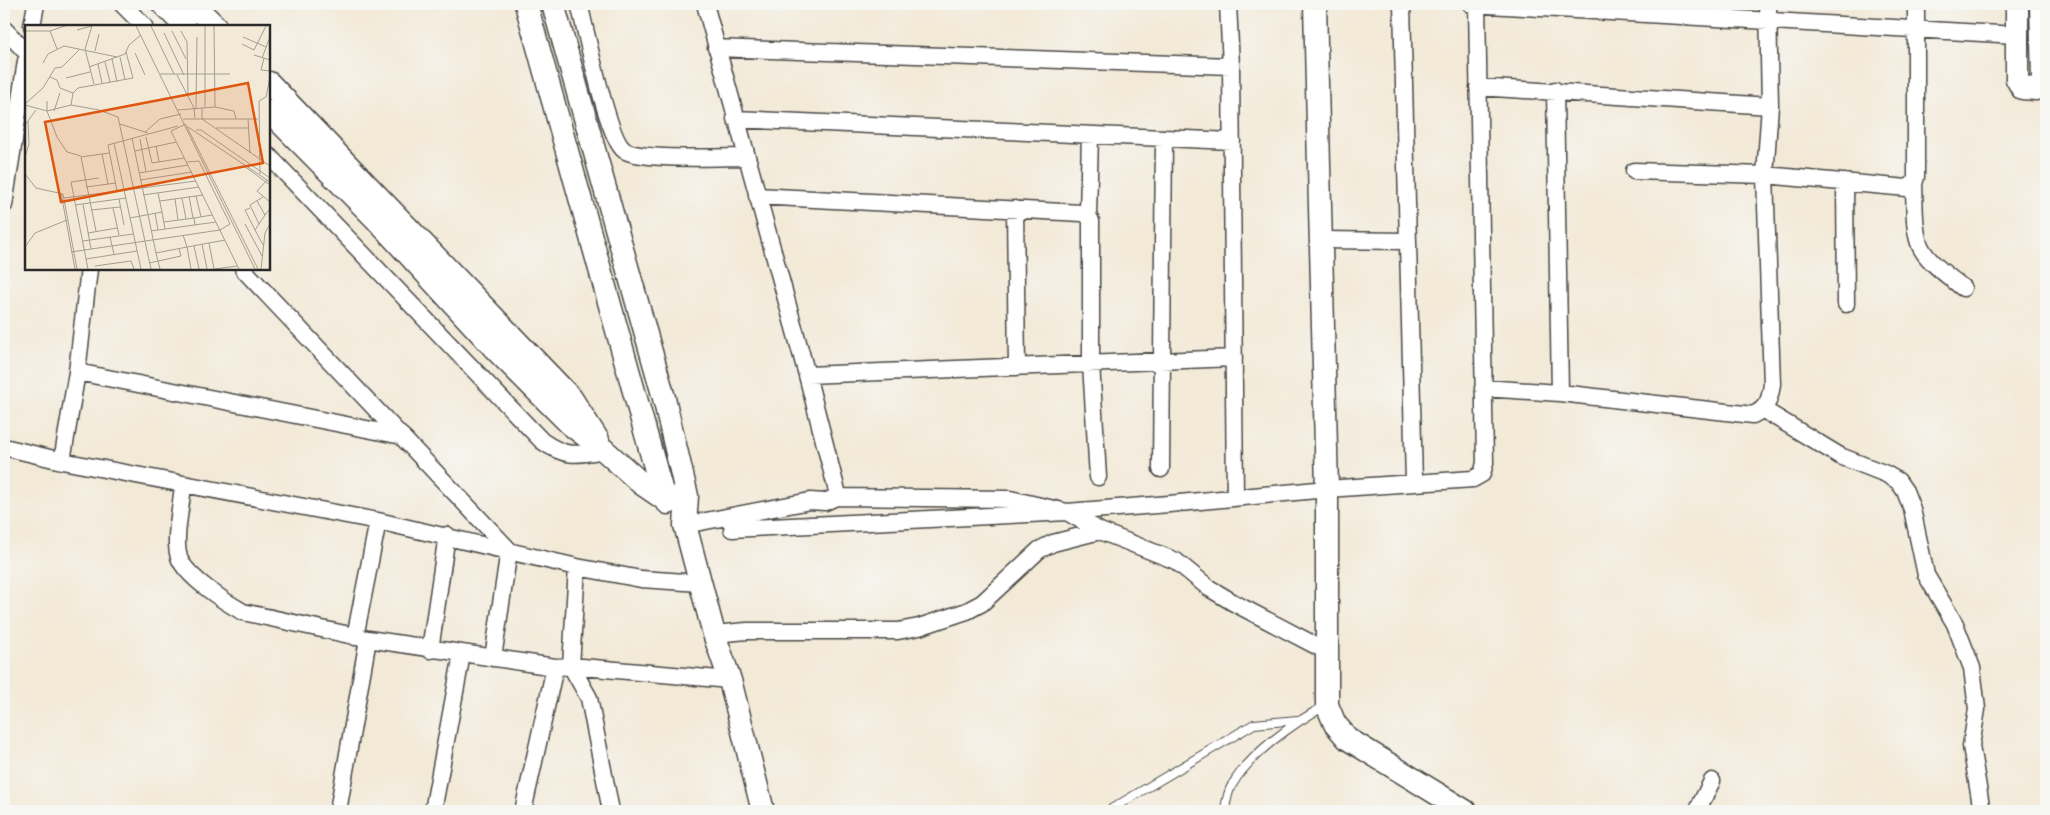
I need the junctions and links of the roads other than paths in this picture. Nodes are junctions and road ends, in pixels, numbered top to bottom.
1 (36, 4) edge
2 (122, 4) edge
3 (163, 4) edge
4 (193, 4) edge
5 (526, 4) edge
6 (553, 4) edge
7 (579, 4) edge
8 (705, 4) edge
9 (1228, 4) edge
10 (1315, 4) edge
11 (1402, 4) edge
12 (1471, 4) edge
13 (1477, 4) edge
14 (1768, 4) edge
15 (1916, 4) edge
16 (2017, 4) edge
17 (2041, 4) edge
18 (1768, 22) junction
19 (32, 25) edge
20 (143, 25) edge
21 (184, 25) edge
22 (214, 25) edge
23 (4, 29) edge
24 (1917, 31) junction
25 (2016, 35) junction
26 (716, 48) junction
27 (25, 51) edge
28 (1231, 66) junction
29 (25, 68) edge
30 (270, 84) edge
31 (1478, 87) junction
32 (1555, 90) junction
33 (2041, 94) edge
34 (1770, 106) junction
35 (270, 112) edge
36 (735, 119) junction
37 (1090, 135) junction
38 (1164, 138) junction
39 (1232, 141) junction
40 (624, 151) junction
41 (270, 157) edge
42 (746, 157) junction
43 (597, 160) junction
44 (1634, 171) dead end
45 (1765, 176) junction
46 (1845, 182) junction
47 (1914, 184) junction
48 (757, 196) junction
49 (4, 205) edge
50 (1015, 209) junction
51 (1088, 215) junction
52 (1321, 240) junction
53 (1408, 241) junction
54 (89, 270) edge
55 (244, 270) edge
56 (1963, 288) dead end
57 (1846, 304) dead end
58 (1234, 358) junction
59 (1163, 361) junction
60 (1091, 364) junction
61 (1017, 367) junction
62 (77, 372) junction
63 (807, 375) junction
64 (1483, 388) junction
65 (1560, 394) junction
66 (1764, 410) junction
67 (402, 436) junction
68 (4, 447) edge
69 (604, 450) junction
70 (62, 461) junction
71 (1161, 469) dead end
72 (1098, 477) dead end
73 (1414, 483) junction
74 (184, 484) junction
75 (1327, 489) junction
76 (687, 496) junction
77 (836, 498) junction
78 (1235, 498) junction
79 (664, 499) junction
80 (1067, 512) junction
81 (378, 520) junction
82 (685, 525) junction
83 (732, 529) dead end
84 (1100, 531) junction
85 (446, 535) junction
86 (509, 550) junction
87 (577, 566) junction
88 (700, 583) junction
89 (714, 634) junction
90 (361, 638) junction
91 (430, 650) junction
92 (1328, 652) junction
93 (462, 654) junction
94 (493, 658) junction
95 (563, 667) junction
96 (730, 680) junction
97 (1327, 705) junction
98 (1298, 720) junction
99 (1712, 781) dead end
100 (610, 809) edge
101 (338, 811) edge
102 (433, 811) edge
103 (523, 811) edge
104 (763, 811) edge
105 (1108, 811) edge
106 (1225, 811) edge
107 (1465, 811) edge
108 (1697, 811) edge
109 (1982, 811) edge

1 - 19 street
2 - 20 street
3 - 21 street
4 - 22 street
5 - 79 street
6 - 43 street
7 - 40 street
8 - 26 street
9 - 28 street
10 - 52 street
11 - 53 street
12 - 13 street
13 - 18 street
13 - 31 street
14 - 18 street
15 - 24 street
16 - 25 street
17 - 33 street
18 - 24 street
18 - 34 street
23 - 27 street
24 - 25 street
24 - 47 street
25 - 33 street
26 - 28 street
26 - 36 street
28 - 39 street
29 - 49 street
30 - 69 street
31 - 32 street
31 - 64 street
32 - 34 street
32 - 65 street
34 - 45 street
35 - 69 street
36 - 37 street
36 - 42 street
37 - 38 street
37 - 51 street
38 - 39 street
38 - 59 street
39 - 58 street
40 - 42 street
40 - 43 street
41 - 69 street
42 - 48 street
43 - 76 street
44 - 45 street
45 - 46 street
45 - 66 street
46 - 47 street
46 - 57 street
47 - 56 street
48 - 50 street
48 - 63 street
50 - 51 street
50 - 61 street
51 - 60 street
52 - 53 street
52 - 75 street
53 - 73 street
54 - 62 street
55 - 67 street
58 - 59 street
58 - 78 street
59 - 60 street
59 - 71 street
60 - 61 street
60 - 72 street
61 - 63 street
62 - 67 street
62 - 70 street
63 - 77 street
64 - 65 street
64 - 73 street
65 - 66 street
66 - 109 street
67 - 86 street
68 - 70 street
69 - 79 street
70 - 74 street
73 - 75 street
74 - 81 street
74 - 90 street
75 - 78 street
75 - 92 street
76 - 79 street
76 - 82 street
77 - 80 street
77 - 82 street
78 - 80 street
79 - 82 street
80 - 83 street
80 - 84 street
81 - 85 street
81 - 90 street
82 - 88 street
84 - 89 street
84 - 92 street
85 - 86 street
85 - 91 street
86 - 87 street
86 - 94 street
87 - 88 street
87 - 95 street
88 - 89 street
89 - 96 street
90 - 91 street
90 - 101 street
91 - 93 street
92 - 97 street
93 - 94 street
93 - 102 street
94 - 95 street
95 - 96 street
95 - 100 street
95 - 103 street
96 - 104 street
97 - 98 lane
97 - 107 street
98 - 105 lane
98 - 106 lane
99 - 108 street

